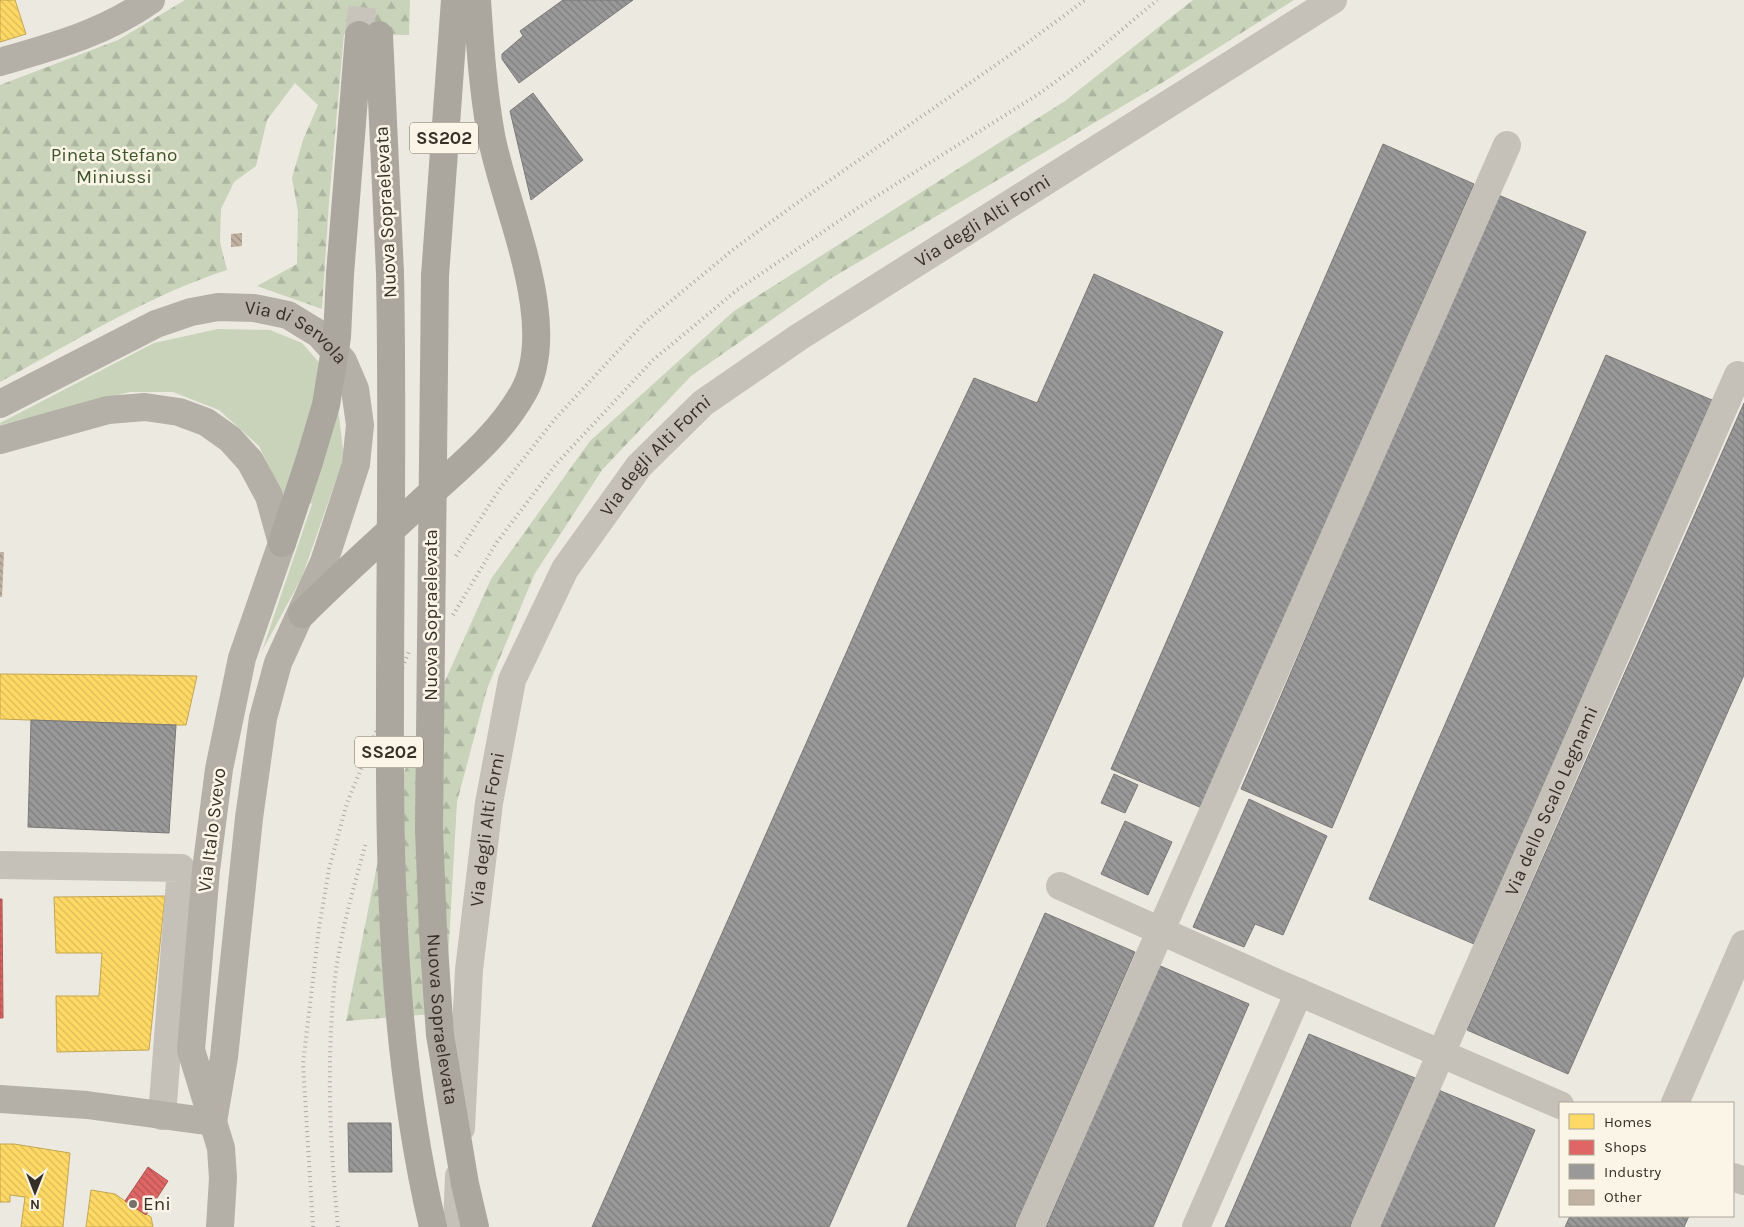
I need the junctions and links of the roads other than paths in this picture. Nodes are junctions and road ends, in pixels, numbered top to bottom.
1 (151, 0) edge
2 (455, 0) edge
3 (477, 0) edge
4 (1334, 0) edge
5 (0, 62) edge
6 (1507, 145) dead end
7 (1738, 375) dead end
8 (0, 404) edge
9 (0, 440) edge
10 (282, 543) junction
11 (302, 614) junction
12 (0, 864) edge
13 (1060, 886) dead end
14 (1160, 931) junction
15 (1744, 944) edge
16 (1300, 992) junction
17 (1439, 1053) junction
18 (0, 1099) edge
19 (1675, 1102) edge
20 (1559, 1105) edge
21 (162, 1116) junction
22 (213, 1122) junction
23 (220, 1227) edge
24 (433, 1227) edge
25 (457, 1227) edge
26 (475, 1227) edge
27 (1030, 1227) edge
28 (1196, 1227) edge
29 (1365, 1227) edge

1 - 5 main road
2 - 26 highway, Nuova Sopraelevata / SS202, bridge
3 - 11 highway, bridge
4 - 25 street, Via degli Alti Forni
6 - 14 street
7 - 17 street, Via dello Scalo Legnami
8 - 11 main road, Via di Servola
9 - 10 main road
10 - 22 main road, Via Italo Svevo
10 - 24 highway, Nuova Sopraelevata / SS202, bridge
11 - 22 main road, Via Italo Svevo
12 - 21 street
13 - 14 street
14 - 16 street
14 - 27 street
15 - 19 street
16 - 17 street
16 - 28 street
17 - 20 street
17 - 29 street, Via dello Scalo Legnami
18 - 21 main road
21 - 22 main road
22 - 23 main road, Via Italo Svevo

